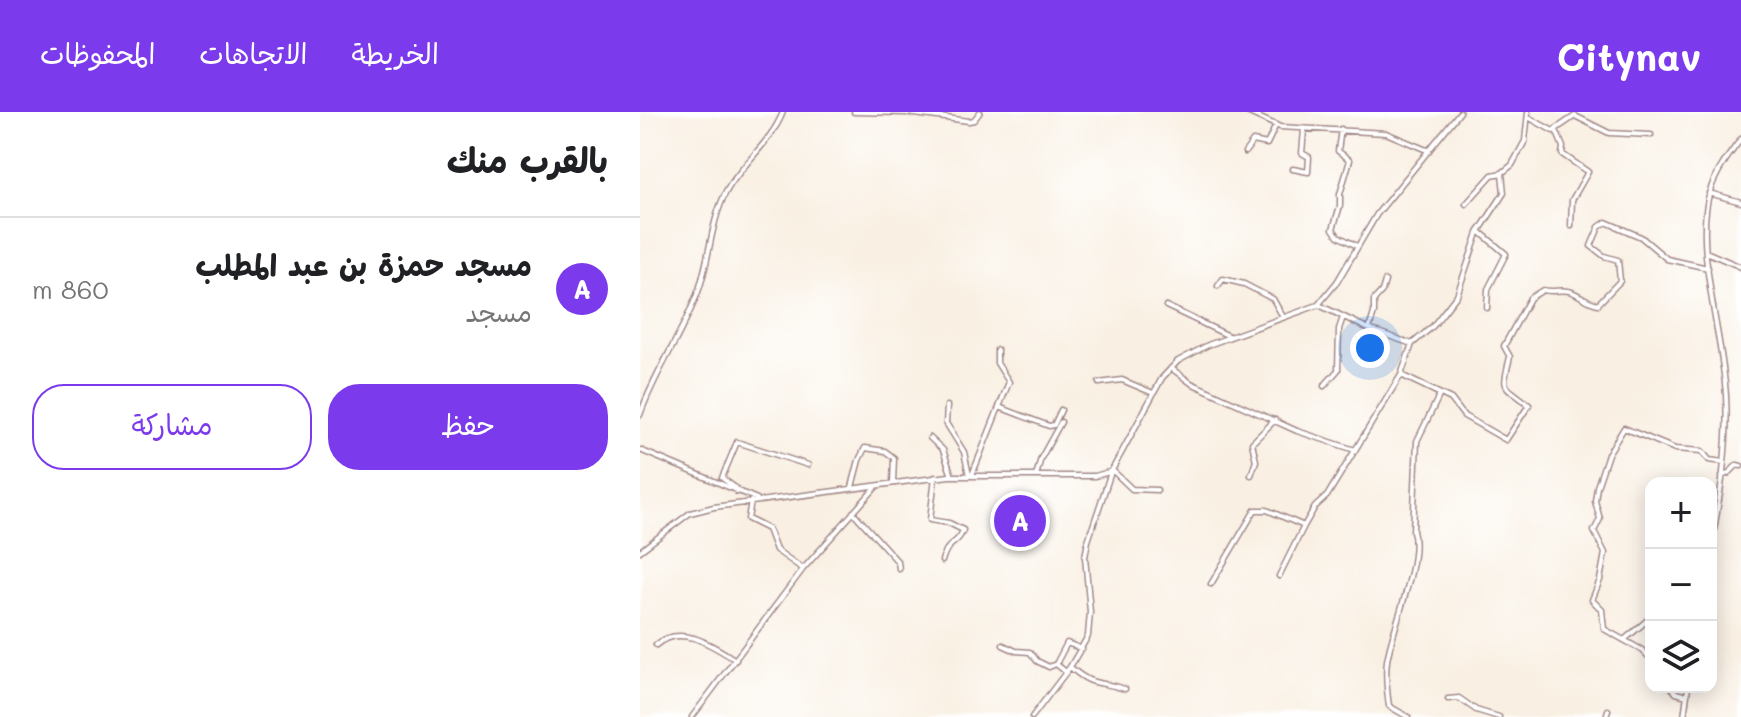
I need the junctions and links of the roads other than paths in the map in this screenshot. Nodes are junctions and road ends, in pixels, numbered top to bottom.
1 (783, 112) edge
2 (854, 112) edge
3 (980, 112) edge
4 (1247, 112) edge
5 (1460, 112) edge
6 (1528, 115) edge
7 (1276, 125) junction
8 (1341, 129) junction
9 (1304, 130) junction
10 (1556, 130) junction
11 (1651, 135) dead end
12 (1741, 139) edge
13 (1733, 150) junction
14 (1429, 151) junction
15 (1245, 152) dead end
16 (1741, 153) edge
17 (1293, 169) dead end
18 (1502, 173) junction
19 (1709, 193) junction
20 (1741, 202) edge
21 (1466, 204) dead end
22 (1571, 226) dead end
23 (1479, 231) junction
24 (1357, 246) junction
25 (1706, 252) junction
26 (1741, 267) edge
27 (1708, 268) junction
28 (1385, 281) dead end
29 (1218, 286) dead end
30 (1318, 305) junction
31 (1166, 306) dead end
32 (1487, 308) dead end
33 (1283, 317) junction
34 (1343, 317) junction
35 (1369, 329) junction
36 (1229, 336) junction
37 (1412, 344) junction
38 (997, 350) dead end
39 (1171, 368) junction
40 (1401, 375) junction
41 (1099, 383) dead end
42 (1324, 386) dead end
43 (1153, 393) junction
44 (1440, 394) junction
45 (947, 406) dead end
46 (999, 407) junction
47 (1061, 410) dead end
48 (640, 415) edge
49 (1275, 420) junction
50 (1061, 422) dead end
51 (930, 438) dead end
52 (640, 450) edge
53 (1355, 450) junction
54 (1724, 462) junction
55 (808, 465) dead end
56 (1741, 466) edge
57 (1111, 471) junction
58 (971, 475) junction
59 (1251, 475) dead end
60 (952, 476) junction
61 (1036, 476) junction
62 (1722, 476) junction
63 (935, 477) junction
64 (893, 482) junction
65 (879, 484) junction
66 (852, 487) junction
67 (1157, 490) dead end
68 (737, 492) junction
69 (759, 500) junction
70 (751, 501) junction
71 (1717, 508) edge
72 (853, 512) junction
73 (1304, 526) junction
74 (640, 551) edge
75 (942, 561) dead end
76 (803, 569) junction
77 (899, 569) dead end
78 (1279, 576) dead end
79 (1211, 584) dead end
80 (1646, 621) edge
81 (1624, 640) junction
82 (656, 645) dead end
83 (1003, 645) dead end
84 (1082, 649) junction
85 (1645, 653) edge
86 (736, 660) junction
87 (1056, 664) junction
88 (1070, 667) junction
89 (1066, 672) junction
90 (1125, 689) dead end
91 (1676, 693) edge
92 (1687, 693) edge
93 (1687, 696) junction
94 (1448, 699) dead end
95 (1608, 710) dead end
96 (692, 717) edge
97 (1032, 717) edge
98 (1408, 717) edge
99 (1499, 717) edge
100 (1606, 717) edge
101 (1684, 717) edge

1 - 48 street
2 - 3 street
4 - 7 street
5 - 14 street
6 - 10 street
6 - 18 street
7 - 9 street
7 - 15 street
8 - 9 street
8 - 14 street
8 - 24 street
9 - 17 street
10 - 11 street
10 - 22 street
12 - 13 street
13 - 16 street
13 - 19 street
14 - 24 street
18 - 21 street
18 - 23 street
19 - 20 street
19 - 25 street
23 - 32 street
23 - 37 street
24 - 30 street
25 - 26 street
25 - 27 street
27 - 44 street
27 - 54 street
28 - 35 street
29 - 33 street
30 - 33 street
30 - 34 street
31 - 36 street
33 - 36 street
34 - 35 street
34 - 42 street
35 - 37 street
36 - 39 street
37 - 40 street
38 - 46 street
39 - 43 street
39 - 49 street
40 - 44 street
40 - 53 street
41 - 43 street
43 - 57 street
44 - 98 street
45 - 58 street
46 - 47 street
46 - 58 street
49 - 53 street
49 - 59 street
50 - 61 street
51 - 60 street
52 - 68 street
53 - 73 street
54 - 62 street
54 - 81 street
55 - 68 street
56 - 62 street
57 - 61 street
57 - 67 street
57 - 84 street
58 - 60 street
58 - 61 street
60 - 63 street
62 - 71 street
63 - 64 street
63 - 75 street
64 - 65 street
64 - 66 street
65 - 66 street
65 - 72 street
66 - 69 street
68 - 69 street
69 - 70 street
70 - 74 street
70 - 76 street
72 - 76 street
72 - 77 street
73 - 78 street
73 - 79 street
76 - 86 street
80 - 81 street
81 - 85 street
82 - 86 street
83 - 87 street
84 - 87 street
84 - 88 street
86 - 96 street
87 - 89 street
88 - 89 street
88 - 90 street
89 - 97 street
91 - 93 street
92 - 93 street
93 - 101 street
94 - 99 street
95 - 100 street

